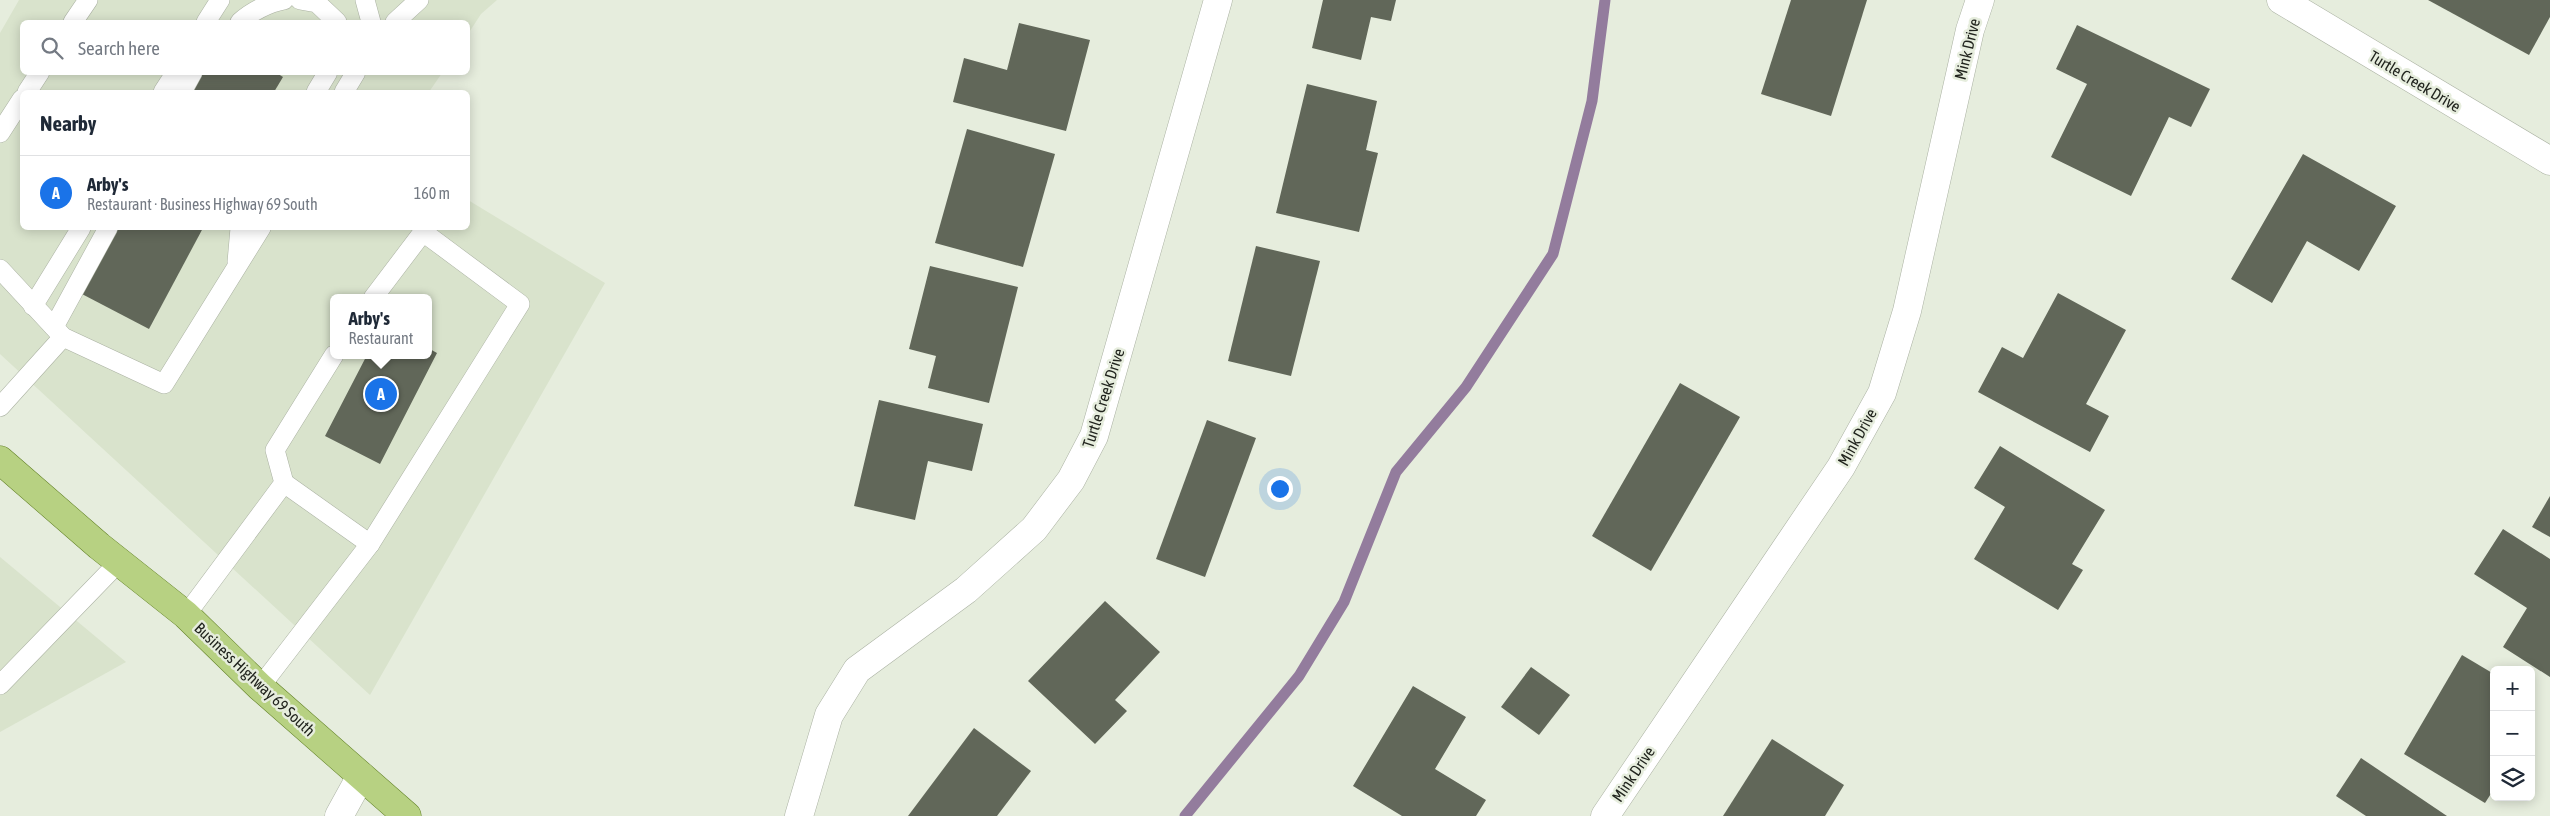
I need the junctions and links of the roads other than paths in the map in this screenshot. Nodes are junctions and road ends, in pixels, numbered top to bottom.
1 (88, 0) edge
2 (220, 0) edge
3 (284, 0) edge
4 (300, 0) edge
5 (365, 0) edge
6 (419, 0) edge
7 (1218, 0) edge
8 (1980, 0) edge
9 (2281, 0) edge
10 (74, 20) edge
11 (207, 20) edge
12 (243, 20) edge
13 (335, 20) edge
14 (370, 20) edge
15 (397, 20) edge
16 (38, 75) edge
17 (174, 75) edge
18 (191, 75) edge
19 (316, 75) edge
20 (326, 75) edge
21 (354, 75) edge
22 (28, 90) edge
23 (164, 90) edge
24 (183, 90) edge
25 (316, 90) edge
26 (317, 90) edge
27 (345, 90) edge
28 (20, 102) edge
29 (0, 132) edge
30 (2550, 161) edge
31 (80, 230) edge
32 (107, 230) edge
33 (240, 230) edge
34 (259, 230) edge
35 (237, 266) junction
36 (0, 269) edge
37 (376, 294) edge
38 (33, 306) junction
39 (58, 332) junction
40 (332, 359) edge
41 (0, 406) edge
42 (0, 460) edge
43 (284, 483) junction
44 (370, 544) junction
45 (109, 554) junction
46 (186, 614) junction
47 (0, 685) edge
48 (260, 687) junction
49 (361, 776) junction
50 (339, 816) edge
51 (407, 816) edge
52 (799, 816) edge
53 (1605, 816) edge

1 - 10 lane
2 - 11 lane
3 - 12 lane
4 - 13 lane
5 - 14 lane
6 - 15 lane
7 - 52 street, Turtle Creek Drive
8 - 53 street, Mink Drive
9 - 30 street, Turtle Creek Drive
16 - 22 lane
17 - 23 lane
18 - 24 lane
19 - 25 lane
20 - 26 lane
21 - 27 lane
28 - 29 lane
31 - 38 lane
32 - 39 lane
33 - 35 lane
34 - 35 lane
35 - 39 lane
36 - 38 lane
37 - 44 lane
38 - 39 lane
39 - 41 lane
40 - 43 lane
42 - 45 main road, Business Highway 69 South
43 - 44 lane
43 - 46 lane
44 - 48 lane
45 - 46 main road, Business Highway 69 South
45 - 47 lane
46 - 48 main road, Business Highway 69 South
48 - 49 main road, Business Highway 69 South
49 - 50 street
49 - 51 main road, Business Highway 69 South

